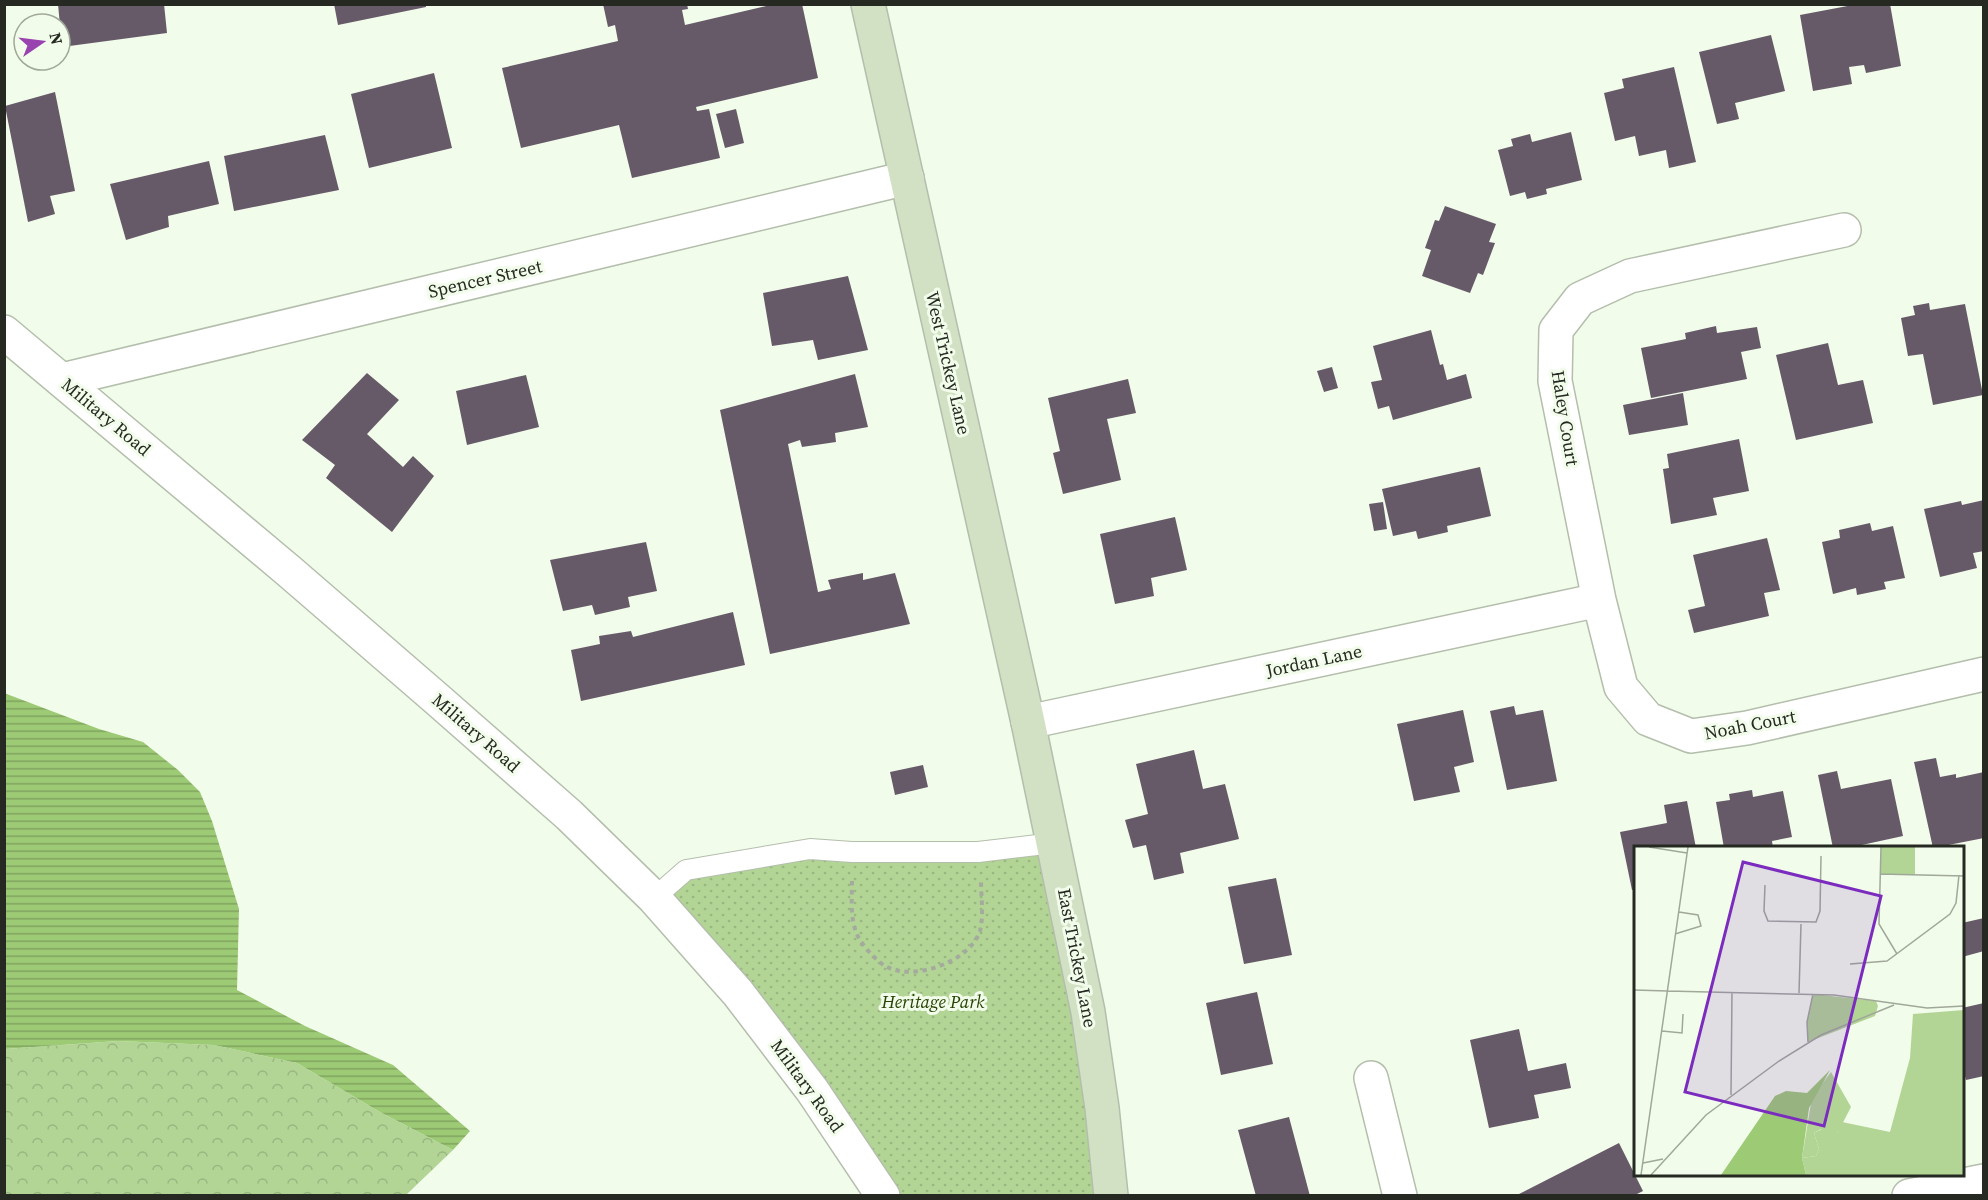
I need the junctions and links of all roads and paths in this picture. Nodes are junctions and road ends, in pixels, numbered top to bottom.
1 (868, 4) edge
2 (907, 178) junction
3 (1844, 230) dead end
4 (4, 332) edge
5 (62, 380) junction
6 (1599, 600) junction
7 (1983, 674) edge
8 (1028, 722) junction
9 (1054, 843) junction
10 (852, 852) junction
11 (978, 852) junction
12 (654, 898) junction
13 (1371, 1078) dead end
14 (1983, 1180) edge
15 (883, 1196) edge
16 (1111, 1196) edge
17 (1400, 1196) edge
18 (1909, 1196) edge

1 - 2 main road, West Trickey Lane
2 - 5 street, Spencer Street
2 - 8 main road, West Trickey Lane
3 - 6 street, Haley Court
4 - 5 street, Military Road
5 - 12 street, Military Road
6 - 7 street, Noah Court
6 - 8 street, Jordan Lane
8 - 9 main road, East Trickey Lane
9 - 11 lane
9 - 16 main road, East Trickey Lane
10 - 11 lane
10 - 11 path
10 - 12 lane
12 - 15 street, Military Road
13 - 17 street
14 - 18 street

